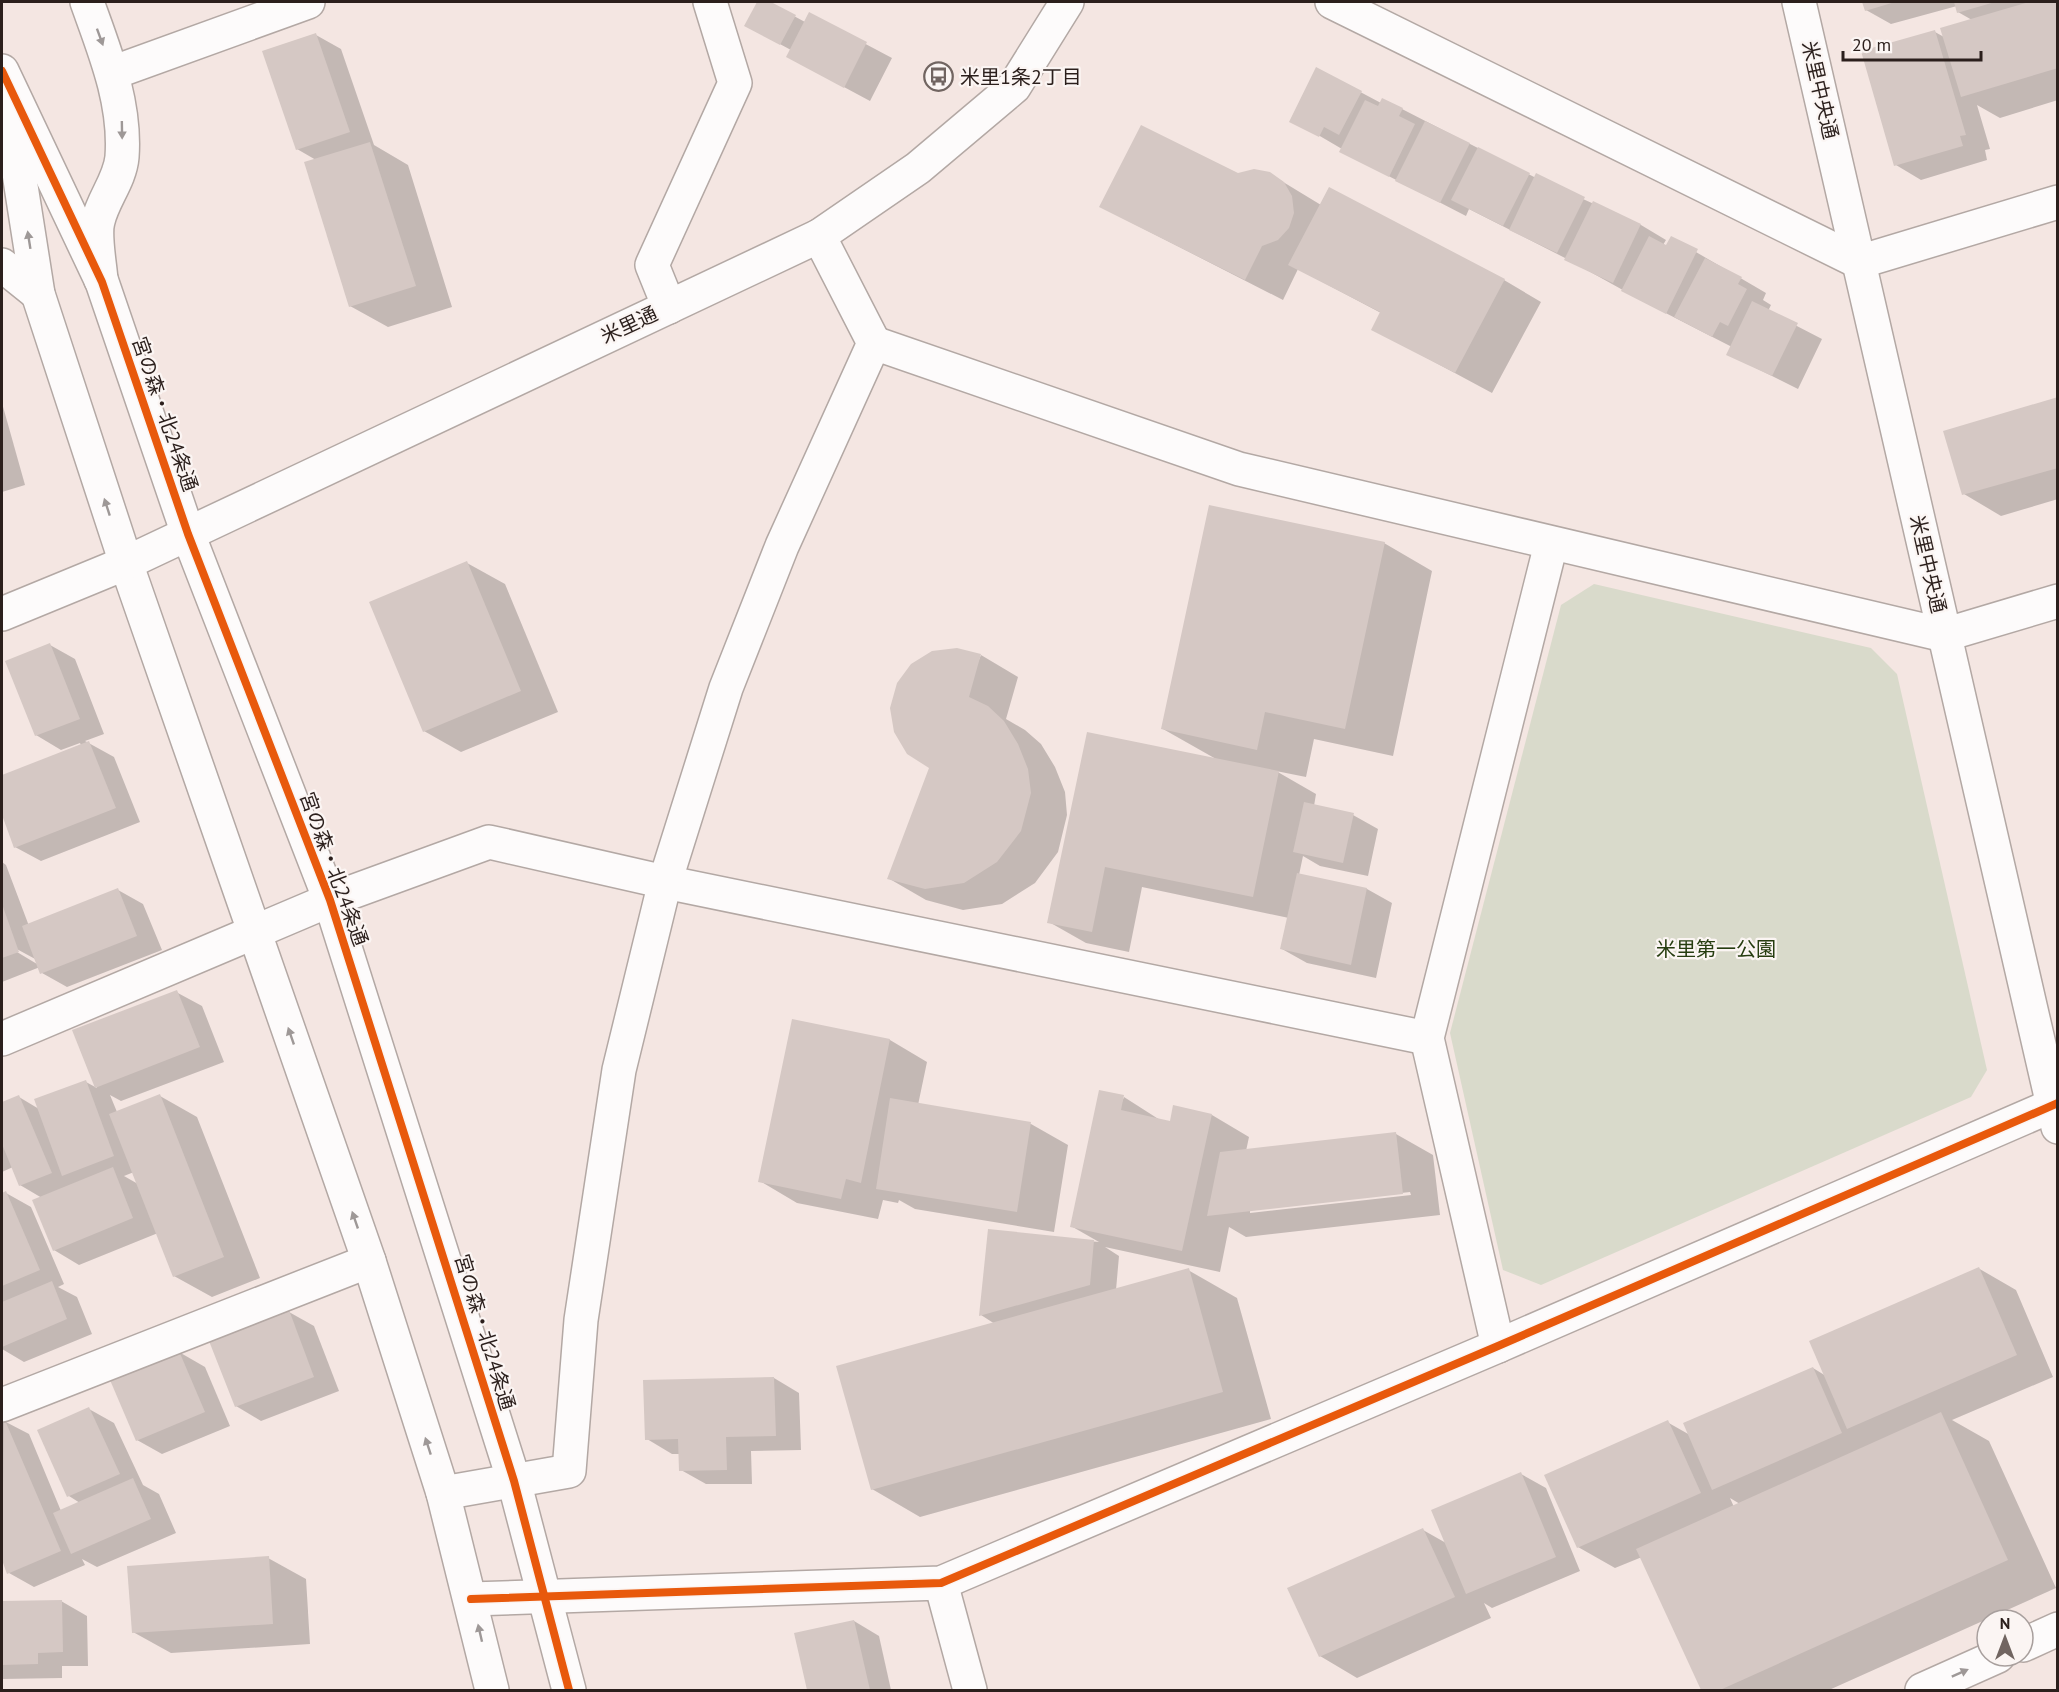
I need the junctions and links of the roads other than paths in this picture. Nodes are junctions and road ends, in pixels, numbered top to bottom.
1 (87, 2) edge
2 (308, 2) edge
3 (710, 2) edge
4 (1067, 2) edge
5 (1332, 2) edge
6 (1799, 2) edge
7 (263, 9) edge
8 (112, 73) junction
9 (3, 77) edge
10 (2058, 202) edge
11 (819, 236) junction
12 (1859, 262) junction
13 (2, 265) edge
14 (102, 282) junction
15 (38, 294) junction
16 (669, 307) junction
17 (874, 343) junction
18 (188, 534) junction
19 (1551, 544) junction
20 (126, 563) junction
21 (2058, 601) edge
22 (2, 614) edge
23 (1944, 635) junction
24 (665, 882) junction
25 (330, 900) junction
26 (256, 933) junction
27 (1427, 1038) junction
28 (2, 1039) edge
29 (2056, 1111) edge
30 (369, 1261) junction
31 (1498, 1346) junction
32 (2, 1405) edge
33 (514, 1481) junction
34 (443, 1493) junction
35 (941, 1583) junction
36 (545, 1597) junction
37 (471, 1599) junction
38 (2058, 1629) edge
39 (2035, 1640) edge
40 (1975, 1666) edge
41 (492, 1690) edge
42 (569, 1690) edge
43 (970, 1690) edge
44 (1922, 1690) edge

1 -> 8 street
2 - 7 street
3 - 16 street
4 - 11 street, 米里通
5 - 12 street
6 - 12 street, 米里中央通
7 - 8 street
8 -> 14 street
9 - 14 street, 宮の森・北24条通
15 -> 9 street, 宮の森・北24条通
10 - 12 street
11 - 16 street, 米里通
11 - 17 street
12 - 23 street, 米里中央通
13 - 15 street
14 - 18 street, 宮の森・北24条通
20 -> 15 street, 宮の森・北24条通
16 - 18 street, 米里通
17 - 19 street
17 - 24 street
18 - 20 street, 米里通
18 - 25 street, 宮の森・北24条通
19 - 23 street
19 - 27 street
20 - 22 street, 米里通
20 - 26 street, 宮の森・北24条通
21 - 23 street
23 - 29 street, 米里中央通
24 - 25 street
24 - 27 street
24 - 33 street
25 - 26 street
25 - 33 street, 宮の森・北24条通
26 - 28 street
30 -> 26 street, 宮の森・北24条通
27 - 31 street
29 - 31 street
30 - 32 street
34 -> 30 street, 宮の森・北24条通
31 - 35 street
33 - 34 street
33 - 36 street, 宮の森・北24条通
34 - 37 street, 宮の森・北24条通
35 - 36 street
35 - 43 street
36 - 37 street
36 - 42 street, 宮の森・北24条通
41 -> 37 street, 宮の森・北24条通
38 - 39 street
44 -> 40 street

